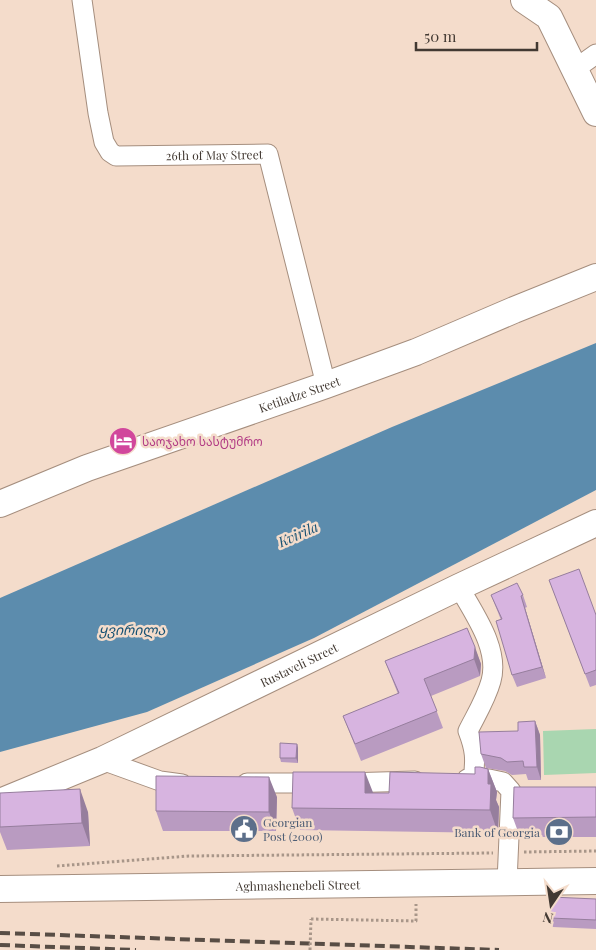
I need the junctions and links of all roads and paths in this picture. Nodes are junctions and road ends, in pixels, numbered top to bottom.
1 (82, 0) edge
2 (524, 0) edge
3 (586, 62) edge
4 (596, 113) edge
5 (596, 277) edge
6 (326, 386) junction
7 (0, 504) edge
8 (596, 523) edge
9 (460, 587) junction
10 (102, 760) junction
11 (474, 779) junction
12 (196, 784) edge
13 (225, 784) edge
14 (0, 802) edge
15 (596, 851) edge
16 (508, 853) junction
17 (50, 866) dead end
18 (596, 881) edge
19 (507, 882) junction
20 (416, 883) junction
21 (0, 889) edge
22 (310, 950) edge

1 - 6 street, 26th of May Street
2 - 3 street
3 - 4 street
5 - 6 street, Ketiladze Street
6 - 7 street, Ketiladze Street
8 - 9 street, Rustaveli Street
9 - 10 street, Rustaveli Street
9 - 11 street
10 - 12 street
10 - 14 street, Rustaveli Street
11 - 13 street
11 - 16 street
15 - 16 path
16 - 17 path
16 - 19 street
18 - 19 street, Aghmashenebeli Street
19 - 20 street, Aghmashenebeli Street
20 - 21 street, Aghmashenebeli Street
20 - 22 path, bridge

